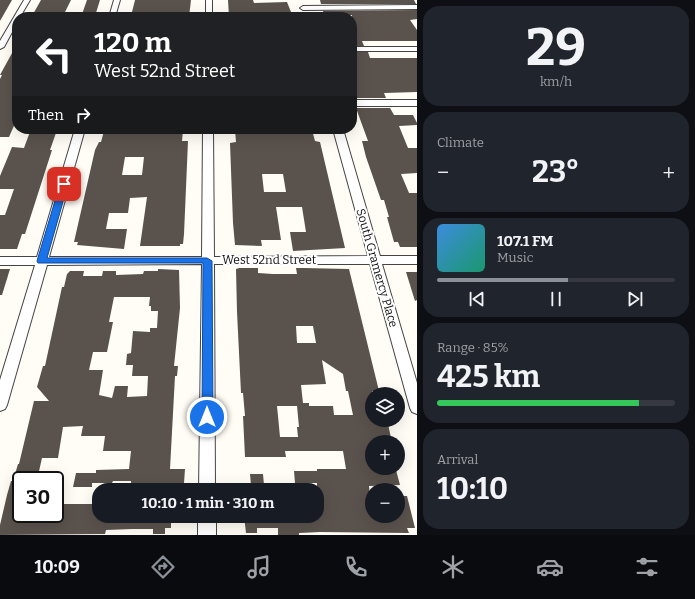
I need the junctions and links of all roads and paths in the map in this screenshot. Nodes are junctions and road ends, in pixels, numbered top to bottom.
1 (27, 0) edge
2 (117, 0) edge
3 (209, 0) edge
4 (301, 0) edge
5 (417, 7) edge
6 (303, 8) junction
7 (20, 12) edge
8 (113, 12) edge
9 (208, 12) edge
10 (304, 12) edge
11 (12, 26) edge
12 (0, 47) edge
13 (357, 49) edge
14 (417, 49) edge
15 (357, 103) edge
16 (417, 103) edge
17 (79, 134) edge
18 (208, 134) edge
19 (339, 134) edge
20 (375, 260) junction
21 (417, 260) edge
22 (0, 261) edge
23 (42, 261) junction
24 (207, 261) junction
25 (0, 405) edge
26 (417, 408) edge
27 (207, 483) edge
28 (207, 523) edge
29 (207, 535) edge

1 - 7 street
2 - 8 street
3 - 9 street
4 - 6 street
5 - 6 street
6 - 10 street
11 - 12 street
13 - 14 street
15 - 16 street
17 - 23 street
18 - 24 street
19 - 20 street, South Gramercy Place
20 - 21 street, West 52nd Street
20 - 24 street, West 52nd Street
20 - 26 street, South Gramercy Place
22 - 23 street, West 52nd Street
23 - 24 street, West 52nd Street
23 - 25 street
24 - 27 street
28 - 29 street

